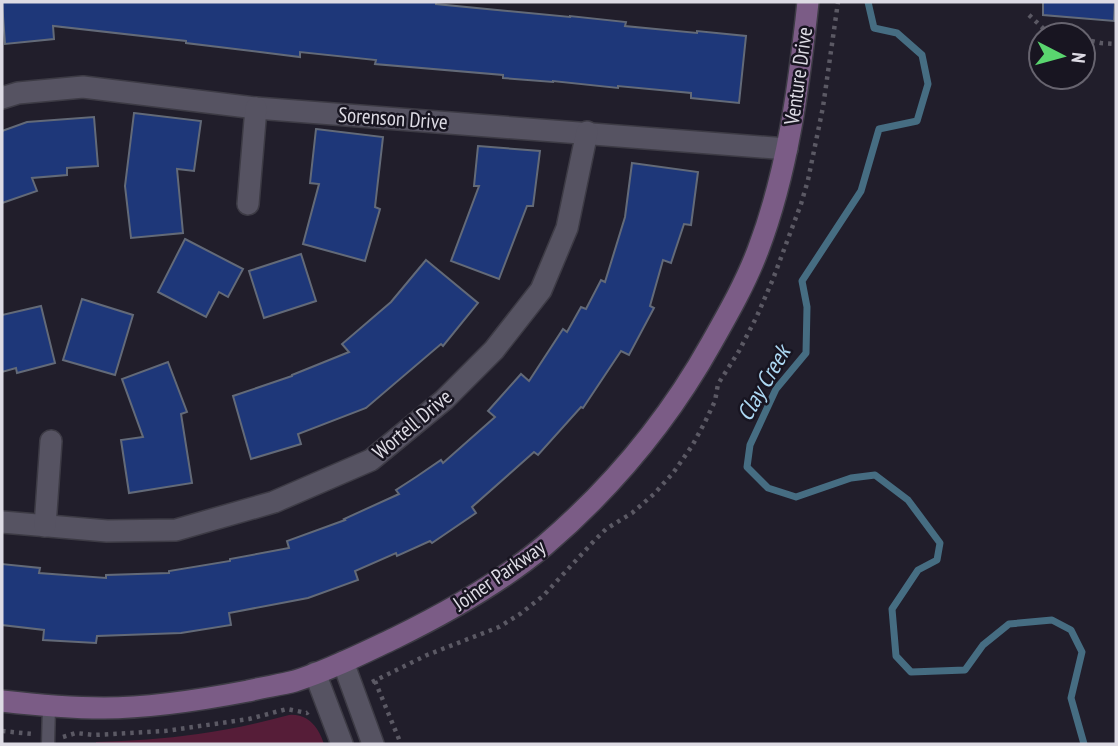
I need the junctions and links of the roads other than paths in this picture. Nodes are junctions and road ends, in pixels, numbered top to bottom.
1 (808, 2) edge
2 (2, 98) edge
3 (256, 107) junction
4 (587, 132) junction
5 (787, 149) junction
6 (248, 204) dead end
7 (51, 441) dead end
8 (2, 522) edge
9 (45, 526) junction
10 (343, 662) junction
11 (315, 673) junction
12 (2, 701) edge
13 (49, 706) junction
14 (48, 744) edge
15 (342, 744) edge
16 (373, 744) edge

1 - 5 street, Venture Drive
2 - 3 street, Sorenson Drive
3 - 4 street, Sorenson Drive
3 - 6 street
4 - 5 street, Sorenson Drive
4 - 9 street, Wortell Drive
5 - 10 street, Joiner Parkway
7 - 9 street
8 - 9 street, Wortell Drive
10 - 11 street, Joiner Parkway
10 - 16 street
11 - 13 street, Joiner Parkway
11 - 15 street
12 - 13 street, Joiner Parkway
13 - 14 lane

